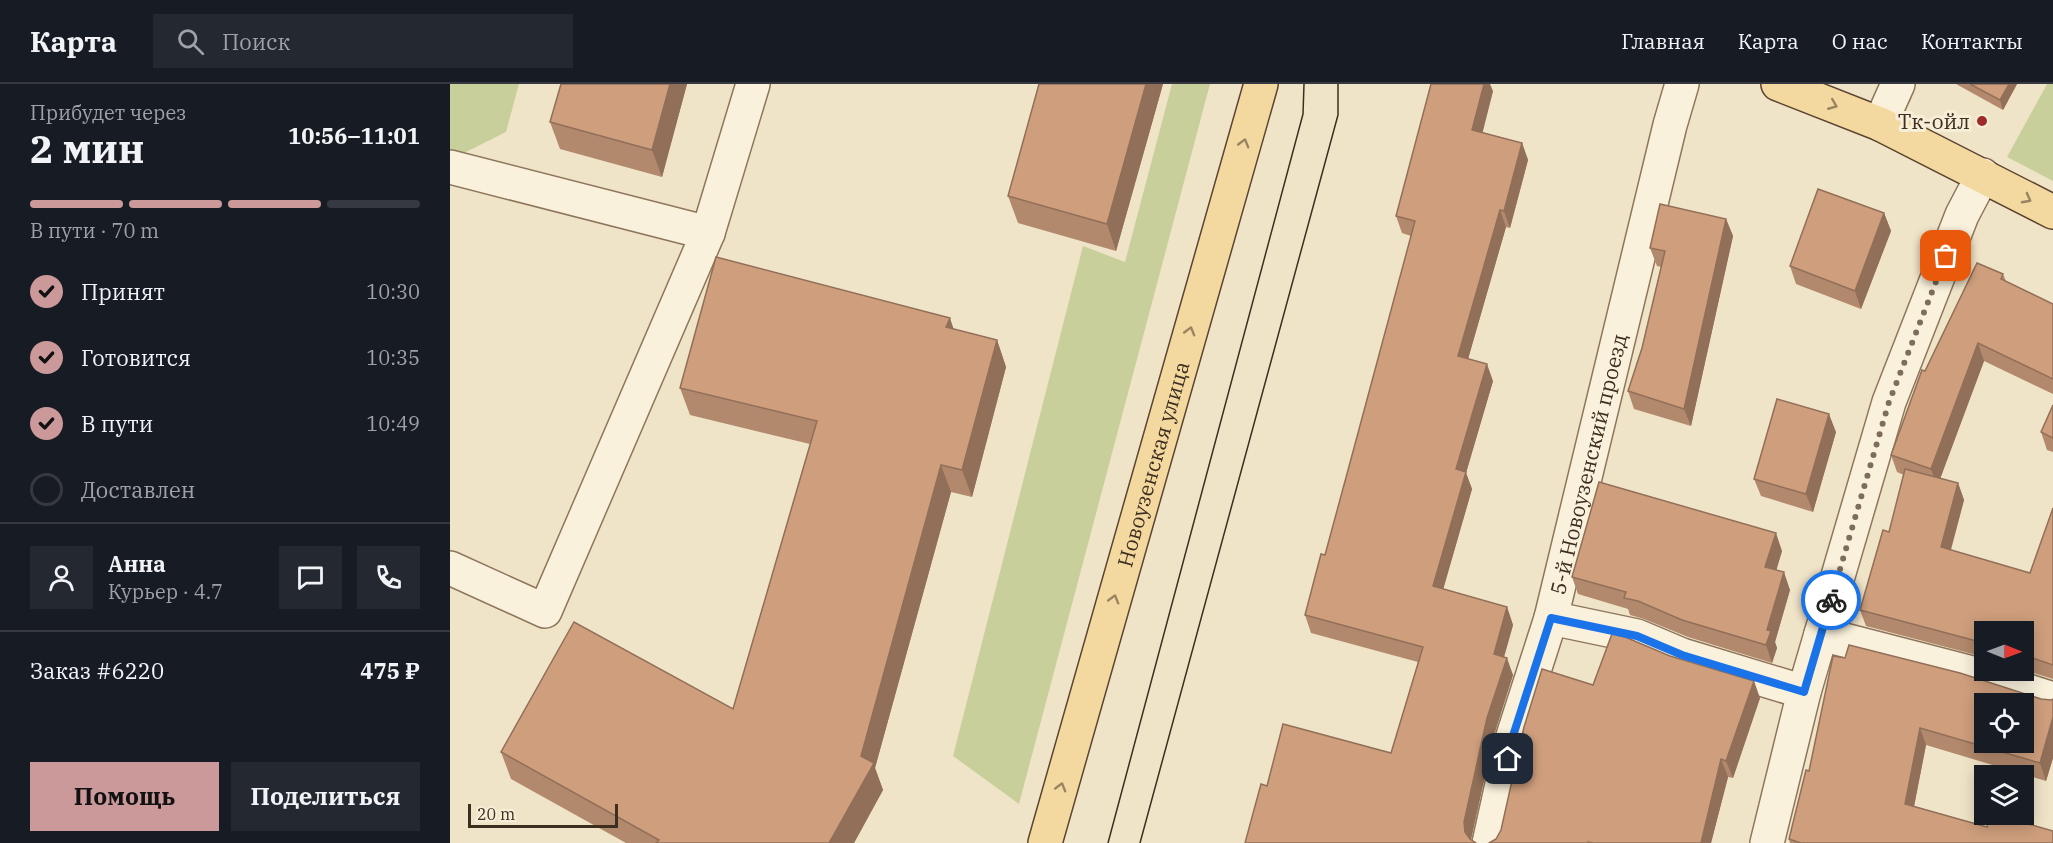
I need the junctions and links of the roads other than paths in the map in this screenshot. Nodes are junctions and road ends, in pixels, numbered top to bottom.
1 (753, 84) edge
2 (1261, 84) edge
3 (1682, 84) edge
4 (1778, 84) edge
5 (1898, 84) edge
6 (1880, 124) junction
7 (450, 167) edge
8 (1983, 176) junction
9 (2053, 212) edge
10 (708, 233) junction
11 (450, 568) edge
12 (1551, 618) junction
13 (1821, 634) junction
14 (1804, 692) junction
15 (2053, 699) edge
16 (1045, 843) edge
17 (1489, 843) edge
18 (1767, 843) edge

1 - 10 street
16 -> 2 main road, Новоузенская улица
3 - 12 street, 5-й Новоузенский проезд
4 -> 6 main road
5 - 6 street
6 - 8 main road
7 - 10 street
8 -> 9 main road
8 - 13 street
10 - 11 street
12 - 14 street
12 - 17 street, 5-й Новоузенский проезд
13 - 14 street
13 - 15 street
14 - 18 street

